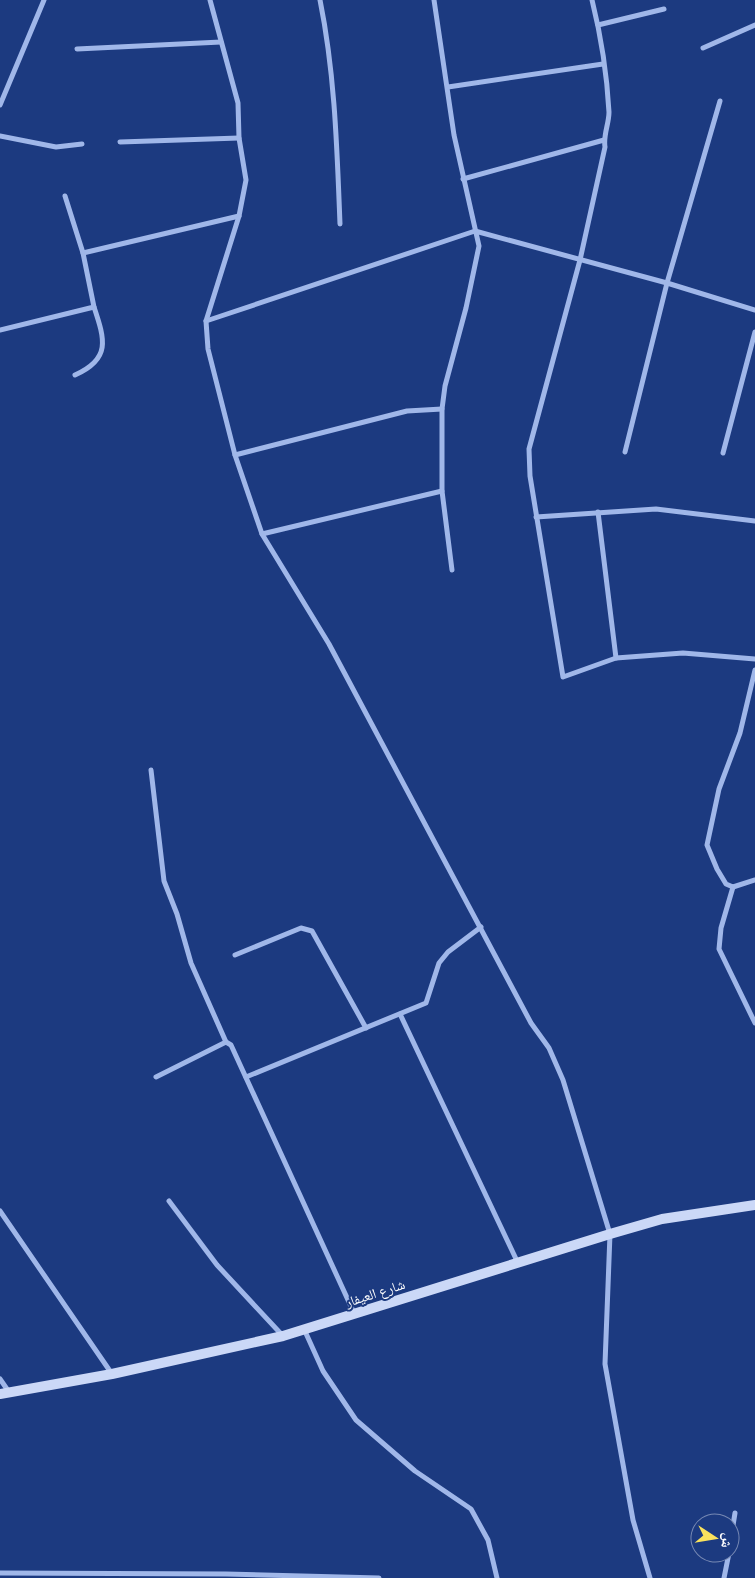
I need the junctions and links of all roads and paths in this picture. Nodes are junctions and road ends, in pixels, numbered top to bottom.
1 (44, 0) edge
2 (210, 0) edge
3 (320, 0) edge
4 (434, 0) edge
5 (592, 0) edge
6 (664, 9) dead end
7 (598, 25) junction
8 (755, 25) edge
9 (221, 42) junction
10 (703, 48) dead end
11 (77, 49) dead end
12 (603, 64) junction
13 (448, 87) junction
14 (720, 102) dead end
15 (0, 105) edge
16 (0, 136) edge
17 (239, 138) junction
18 (604, 140) junction
19 (120, 142) dead end
20 (82, 144) dead end
21 (463, 179) junction
22 (65, 196) dead end
23 (238, 216) junction
24 (340, 224) dead end
25 (475, 232) junction
26 (83, 253) junction
27 (580, 260) junction
28 (667, 283) junction
29 (94, 307) junction
30 (755, 310) edge
31 (206, 321) junction
32 (0, 330) edge
33 (755, 332) edge
34 (75, 376) dead end
35 (442, 409) junction
36 (625, 452) dead end
37 (723, 453) dead end
38 (235, 455) junction
39 (442, 492) junction
40 (598, 512) junction
41 (536, 517) junction
42 (755, 521) edge
43 (262, 534) junction
44 (452, 570) dead end
45 (616, 658) junction
46 (755, 659) edge
47 (755, 670) edge
48 (151, 770) dead end
49 (755, 880) edge
50 (733, 888) junction
51 (481, 927) junction
52 (235, 955) dead end
53 (400, 1014) junction
54 (755, 1023) edge
55 (366, 1028) junction
56 (226, 1042) junction
57 (156, 1077) dead end
58 (246, 1077) junction
59 (169, 1200) dead end
60 (755, 1205) edge
61 (0, 1211) edge
62 (610, 1234) junction
63 (517, 1261) junction
64 (355, 1314) junction
65 (304, 1329) junction
66 (283, 1336) junction
67 (112, 1374) junction
68 (0, 1379) edge
69 (4, 1393) edge
70 (726, 1563) edge
71 (0, 1572) edge
72 (379, 1578) edge
73 (497, 1578) edge
74 (650, 1578) edge
75 (724, 1578) edge

1 - 15 street
2 - 9 street
3 - 24 street
4 - 13 street
5 - 7 street
6 - 7 street
7 - 12 street
8 - 10 street
9 - 11 street
9 - 17 street
12 - 13 street
12 - 18 street
13 - 21 street
14 - 28 street
16 - 20 street
17 - 19 street
17 - 23 street
18 - 21 street
18 - 27 street
21 - 25 street
22 - 26 street
23 - 26 street
23 - 31 street
25 - 27 street
25 - 31 street
25 - 35 street
26 - 29 street
27 - 28 street
27 - 41 street
28 - 30 street
28 - 36 street
29 - 32 street
29 - 34 street
31 - 38 street
33 - 37 street
35 - 38 street
35 - 39 street
38 - 43 street
39 - 43 street
39 - 44 street
40 - 41 street
40 - 42 street
40 - 45 street
41 - 45 street
43 - 51 street
45 - 46 street
47 - 50 street
48 - 56 street
49 - 50 street
50 - 54 street
51 - 53 street
51 - 62 street
52 - 55 street
53 - 55 street
53 - 63 street
55 - 58 street
56 - 57 street
56 - 58 street
58 - 64 street
59 - 66 street
60 - 62 main road, شارع العيفار
61 - 67 street
62 - 63 main road, شارع العيفار
62 - 74 street
63 - 64 main road, شارع العيفار
64 - 65 main road, شارع العيفار
65 - 66 main road, شارع العيفار
65 - 73 street
66 - 67 main road, شارع العيفار
67 - 69 main road, شارع العيفار
68 - 69 street
70 - 75 street
71 - 72 street

